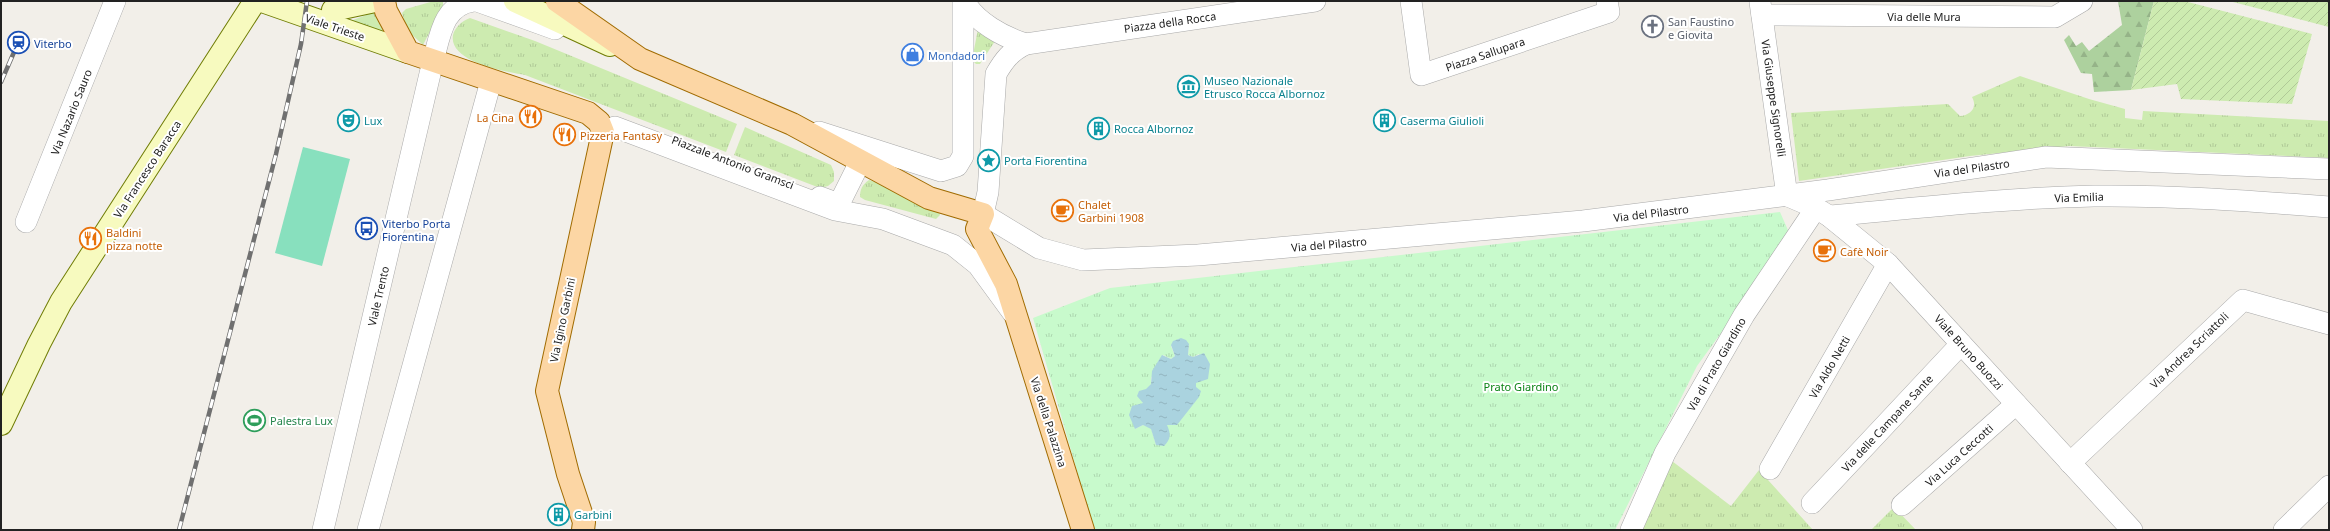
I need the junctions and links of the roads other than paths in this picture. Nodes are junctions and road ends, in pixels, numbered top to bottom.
1 (115, 1) edge
2 (255, 1) edge
3 (262, 1) edge
4 (375, 1) edge
5 (384, 1) edge
6 (473, 1) edge
7 (477, 1) edge
8 (515, 1) edge
9 (557, 1) edge
10 (964, 1) edge
11 (1315, 1) edge
12 (1411, 1) edge
13 (1607, 1) edge
14 (2082, 1) edge
15 (338, 5) edge
16 (1761, 8) edge
17 (309, 19) junction
18 (442, 28) junction
19 (1026, 44) junction
20 (408, 52) junction
21 (640, 59) junction
22 (433, 61) junction
23 (467, 72) junction
24 (492, 81) junction
25 (588, 113) junction
26 (792, 124) junction
27 (603, 132) junction
28 (860, 162) junction
29 (2329, 169) edge
30 (1787, 196) junction
31 (2329, 207) edge
32 (835, 210) joint
33 (1822, 212) junction
34 (983, 214) junction
35 (26, 222) dead end
36 (1888, 264) junction
37 (1015, 315) junction
38 (2329, 324) edge
39 (1961, 344) junction
40 (2016, 404) junction
41 (1, 424) edge
42 (2070, 463) junction
43 (1770, 469) dead end
44 (2329, 486) edge
45 (1812, 503) dead end
46 (1902, 506) dead end
47 (323, 530) edge
48 (368, 530) edge
49 (583, 530) edge
50 (1083, 530) edge
51 (1631, 530) edge
52 (2132, 530) edge
53 (2284, 530) edge

1 - 35 street, Via Nazario Sauro
2 - 41 main road, Via Francesco Baracca
3 - 17 main road, Viale Trieste
4 - 15 main road
5 - 20 main road
6 - 18 street
7 - 21 street
8 - 21 main road
9 - 21 main road
10 - 19 street
10 - 26 street
11 - 19 street, Piazza della Rocca
12 - 13 street, Piazza Sallupara
14 - 16 street, Via delle Mura
15 - 17 main road
16 - 30 street, Via Giuseppe Signorelli
17 - 20 main road, Viale Trieste
18 - 22 street
18 - 23 street, Piazzale Antonio Gramsci
19 - 34 street, Piazza della Rocca
20 - 22 main road, Piazzale Antonio Gramsci
21 - 26 main road
22 - 23 main road, Piazzale Antonio Gramsci
22 - 47 street, Viale Trento
23 - 24 main road, Piazzale Antonio Gramsci
24 - 25 main road, Piazzale Antonio Gramsci
24 - 48 street
25 - 27 main road
25 - 28 street, Piazzale Antonio Gramsci
26 - 28 main road
27 - 32 street, Piazzale Antonio Gramsci
27 - 49 main road, Via Igino Garbini
28 - 34 main road
29 - 30 street, Via del Pilastro
30 - 33 street, Viale Bruno Buozzi
30 - 34 street, Via del Pilastro
31 - 33 street, Via Emilia
32 - 37 street, Via della Palazzina
33 - 36 street, Viale Bruno Buozzi
33 - 51 street, Via di Prato Giardino
34 - 37 main road, Via della Palazzina
36 - 39 street, Viale Bruno Buozzi
36 - 43 street, Via Aldo Netti
37 - 50 main road, Via della Palazzina
38 - 42 street, Via Andrea Scriattoli
39 - 40 street, Viale Bruno Buozzi
39 - 45 street, Via delle Campane Sante
40 - 42 street, Viale Bruno Buozzi
40 - 46 street, Via Luca Ceccotti
42 - 52 street, Viale Bruno Buozzi
44 - 53 street

